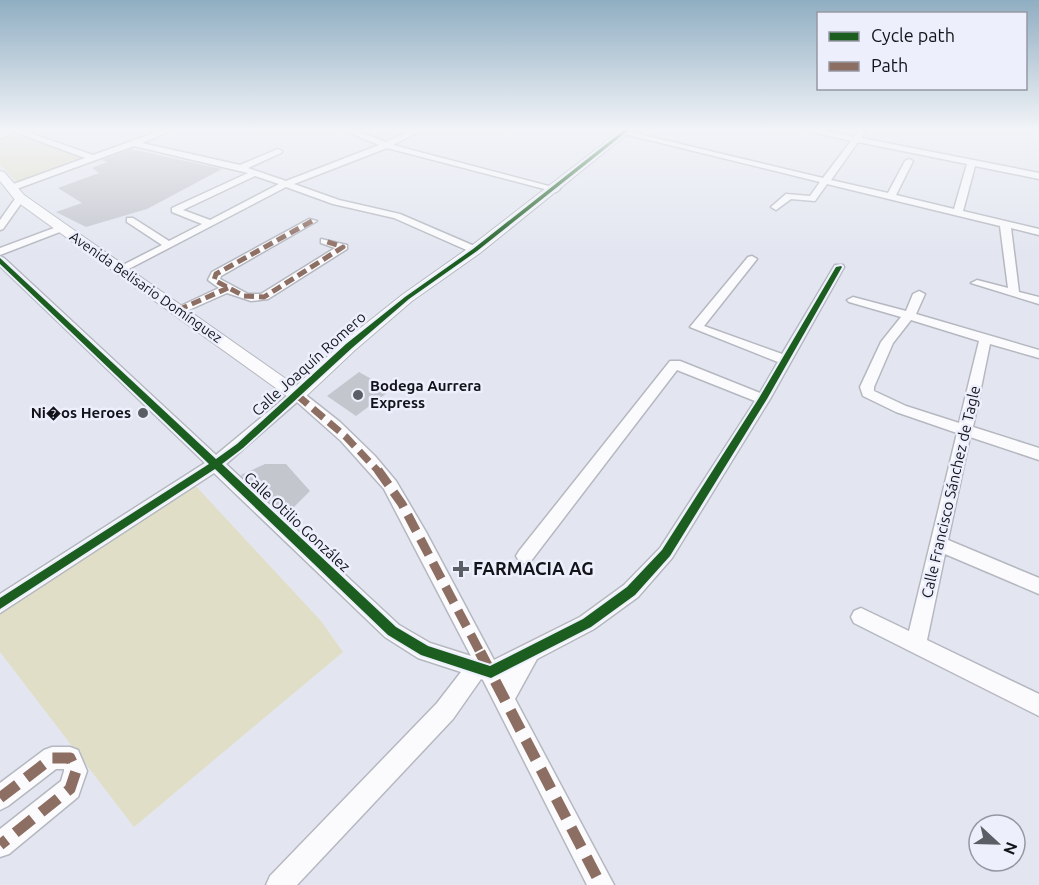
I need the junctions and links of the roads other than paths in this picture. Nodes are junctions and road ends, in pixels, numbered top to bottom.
1 (64, 171) edge
2 (250, 171) edge
3 (319, 171) edge
4 (488, 171) edge
5 (576, 171) edge
6 (782, 171) edge
7 (833, 171) edge
8 (904, 171) edge
9 (969, 171) edge
10 (1017, 171) edge
11 (255, 173) junction
12 (0, 174) edge
13 (1039, 176) edge
14 (825, 182) junction
15 (286, 184) junction
16 (556, 189) junction
17 (16, 193) junction
18 (891, 197) junction
19 (776, 207) dead end
20 (958, 212) junction
21 (130, 220) dead end
22 (312, 221) dead end
23 (209, 223) junction
24 (1005, 223) junction
25 (0, 227) edge
26 (62, 228) junction
27 (1039, 232) edge
28 (325, 241) dead end
29 (169, 245) junction
30 (475, 250) junction
31 (0, 252) edge
32 (752, 259) dead end
33 (0, 260) edge
34 (839, 267) dead end
35 (121, 270) junction
36 (976, 283) dead end
37 (228, 288) junction
38 (919, 294) dead end
39 (1014, 294) junction
40 (853, 300) dead end
41 (1039, 301) edge
42 (178, 310) junction
43 (910, 314) junction
44 (986, 340) junction
45 (1039, 354) edge
46 (785, 360) junction
47 (297, 394) junction
48 (763, 399) junction
49 (964, 431) junction
50 (1039, 454) edge
51 (214, 465) junction
52 (939, 544) junction
53 (525, 556) dead end
54 (1039, 586) edge
55 (0, 604) edge
56 (861, 616) dead end
57 (916, 645) junction
58 (530, 652) junction
59 (483, 670) junction
60 (504, 698) junction
61 (1039, 705) edge
62 (0, 798) edge
63 (0, 845) edge
64 (279, 885) edge
65 (601, 885) edge

1 - 17 street
2 - 11 street
3 - 15 street
4 - 16 street
5 - 16 street, Calle Joaquín Romero
6 - 14 street
7 - 14 street
8 - 18 street
9 - 20 street
10 - 13 street
11 - 15 street
11 - 23 street
12 - 17 street, Avenida Belisario Domínguez
14 - 18 street
14 - 19 street
15 - 23 street
15 - 30 street
16 - 30 street, Calle Joaquín Romero
17 - 25 street
17 - 26 street, Avenida Belisario Domínguez
18 - 20 street
20 - 24 street
21 - 29 street
22 - 37 street
23 - 29 street
24 - 27 street
24 - 39 street
26 - 31 street
26 - 35 street, Avenida Belisario Domínguez
28 - 37 street
29 - 35 street
30 - 47 street, Calle Joaquín Romero
32 - 46 street
33 - 51 street, Calle Otilio González
34 - 46 street
35 - 42 street, Avenida Belisario Domínguez
36 - 39 street
37 - 42 street
38 - 43 street
39 - 41 street
40 - 43 street
42 - 47 street, Avenida Belisario Domínguez
43 - 44 street
43 - 49 street
44 - 45 street
44 - 49 street, Calle Francisco Sánchez de Tagle
46 - 48 street
47 - 51 street, Calle Joaquín Romero
47 - 59 street
48 - 53 street
48 - 58 street
49 - 50 street
49 - 52 street, Calle Francisco Sánchez de Tagle
51 - 55 street, Calle Joaquín Romero
51 - 59 street, Calle Otilio González
52 - 54 street
52 - 57 street, Calle Francisco Sánchez de Tagle
56 - 57 street
57 - 61 street
58 - 59 street
58 - 60 street
59 - 60 street
59 - 64 street
60 - 65 street
62 - 63 street

